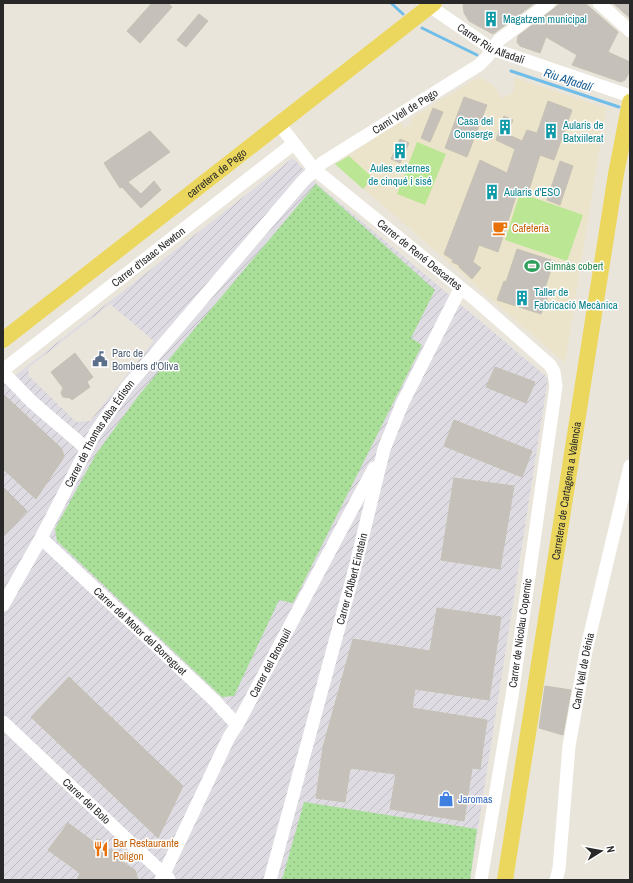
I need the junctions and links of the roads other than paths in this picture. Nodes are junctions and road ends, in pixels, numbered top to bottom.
1 (549, 3) edge
2 (599, 3) edge
3 (430, 4) edge
4 (630, 31) edge
5 (492, 49) junction
6 (630, 96) edge
7 (630, 102) edge
8 (279, 124) junction
9 (293, 144) junction
10 (314, 169) junction
11 (460, 288) junction
12 (3, 340) edge
13 (3, 371) edge
14 (556, 386) joint
15 (87, 449) junction
16 (384, 449) junction
17 (630, 466) edge
18 (41, 538) junction
19 (3, 605) edge
20 (3, 722) edge
21 (237, 725) junction
22 (165, 878) edge
23 (270, 880) edge
24 (481, 880) edge
25 (505, 880) edge
26 (556, 880) edge

1 - 5 street, Camí Vell de Pego
2 - 4 street
3 - 5 street, Carrer Riu Alfadalí
3 - 8 main road, carretera de Pego
5 - 6 street, Carrer Riu Alfadalí
5 - 10 street, Camí Vell de Pego
7 - 25 main road, Carretera de Cartagena a Valencia
8 - 9 street, Carrer de René Descartes
8 - 12 main road, carretera de Pego
9 - 10 street, Carrer de René Descartes
9 - 13 street, Carrer d'Isaac Newton
10 - 11 street, Carrer de René Descartes
10 - 15 street, Carrer de Thomas Alba Édison
11 - 14 street, Carrer de René Descartes
11 - 16 street, Carrer d'Albert Einstein
13 - 15 street
14 - 24 street, Carrer de Nicolau Copernic
15 - 18 street, Carrer de Thomas Alba Édison
16 - 21 street, Carrer del Brosquil
16 - 23 street, Carrer d'Albert Einstein
17 - 26 street, Camí Vell de Dénia
18 - 19 street, Carrer de Thomas Alba Édison
18 - 21 street, Carrer del Motor del Borreguet
20 - 22 street, Carrer del Bolo
21 - 22 street, Carrer del Brosquil

